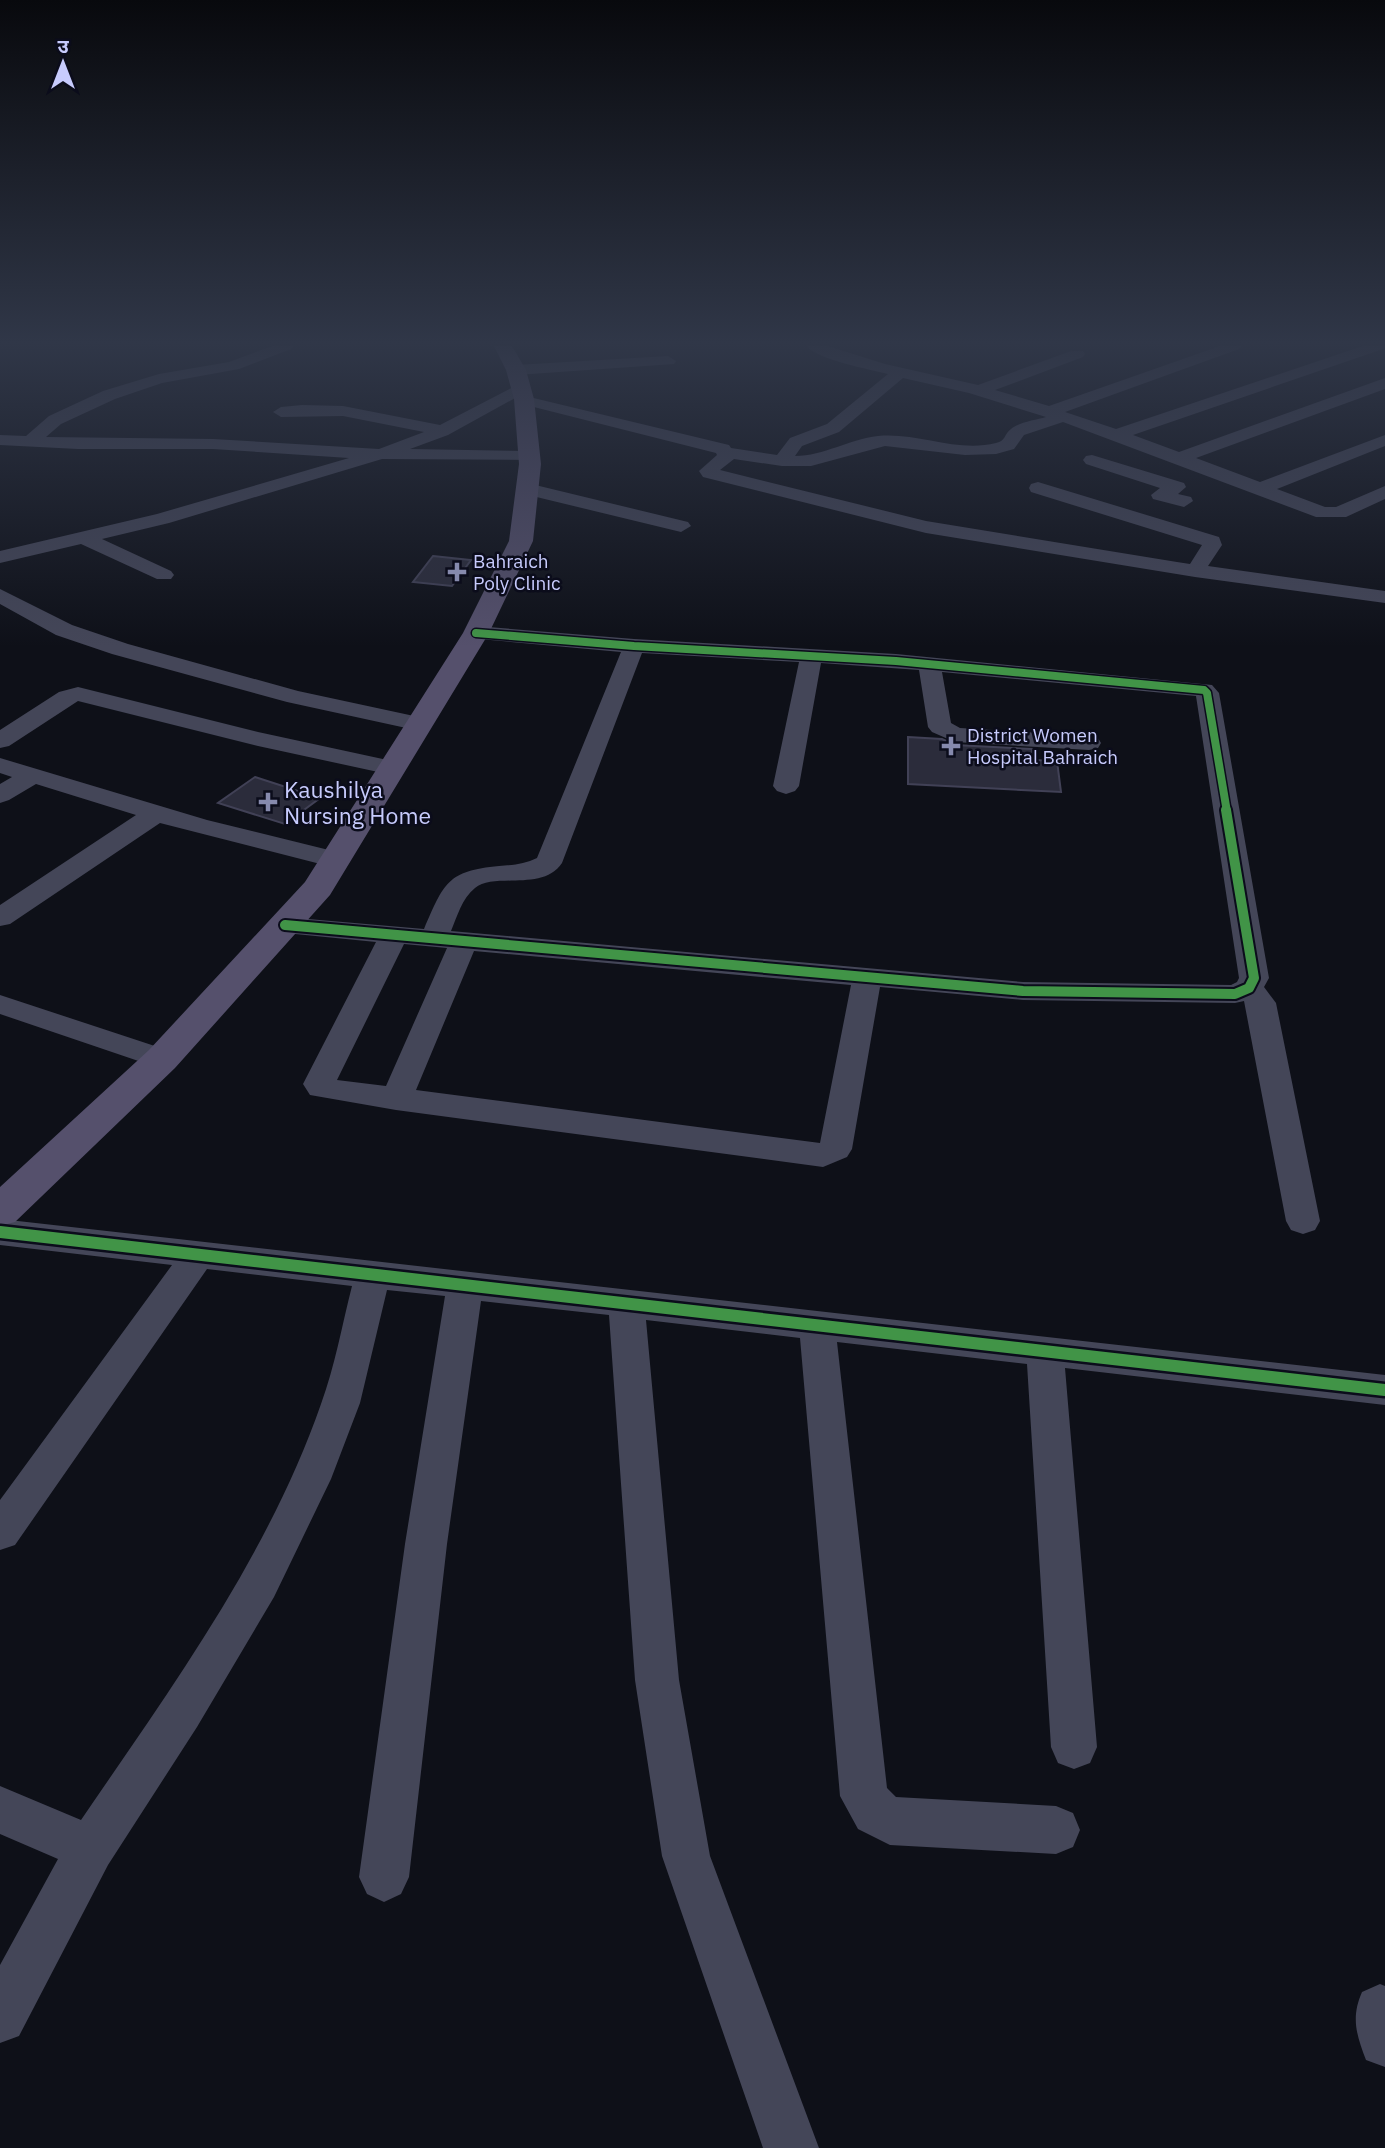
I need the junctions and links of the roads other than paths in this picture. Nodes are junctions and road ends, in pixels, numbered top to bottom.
1 (251, 446) edge
2 (401, 446) edge
3 (527, 446) edge
4 (715, 446) edge
5 (793, 446) edge
6 (861, 446) edge
7 (927, 446) edge
8 (1001, 446) edge
9 (1146, 446) edge
10 (1210, 446) edge
11 (1369, 446) edge
12 (727, 453) junction
13 (381, 454) junction
14 (529, 456) junction
15 (1178, 458) junction
16 (1092, 460) dead end
17 (782, 461) junction
18 (1038, 488) dead end
19 (527, 489) junction
20 (1260, 489) junction
21 (1385, 492) edge
22 (1145, 520) junction
23 (681, 526) dead end
24 (84, 538) junction
25 (0, 557) edge
26 (1195, 571) junction
27 (164, 575) dead end
28 (0, 594) edge
29 (1385, 597) edge
30 (21, 606) junction
31 (0, 617) edge
32 (476, 633) junction
33 (634, 646) junction
34 (811, 656) junction
35 (929, 664) junction
36 (419, 724) junction
37 (0, 741) edge
38 (1089, 743) dead end
39 (0, 765) edge
40 (392, 768) junction
41 (33, 775) junction
42 (786, 786) dead end
43 (0, 794) edge
44 (157, 813) junction
45 (336, 860) junction
46 (0, 918) edge
47 (285, 925) junction
48 (394, 935) junction
49 (449, 939) junction
50 (867, 977) junction
51 (1249, 988) junction
52 (0, 1004) edge
53 (162, 1059) junction
54 (396, 1099) junction
55 (0, 1211) edge
56 (1303, 1221) dead end
57 (0, 1232) edge
58 (198, 1255) junction
59 (373, 1275) junction
60 (465, 1285) junction
61 (626, 1304) junction
62 (817, 1325) junction
63 (1045, 1351) junction
64 (1385, 1390) edge
65 (0, 1532) edge
66 (1073, 1747) dead end
67 (0, 1810) edge
68 (1056, 1830) dead end
69 (91, 1848) junction
70 (383, 1877) dead end
71 (0, 2017) edge
72 (791, 2148) edge

1 - 13 street
2 - 13 street
3 - 14 main road
4 - 12 street
5 - 17 street
6 - 17 street
7 - 8 street
9 - 15 street
10 - 15 street
11 - 20 street
12 - 17 street
12 - 26 street
13 - 14 street
13 - 24 street
14 - 19 main road
15 - 20 street
16 - 22 street
18 - 22 street
19 - 23 street
19 - 32 main road
20 - 21 street
22 - 26 street
24 - 25 street
24 - 27 street
26 - 29 street
28 - 30 street
30 - 31 street
30 - 36 street
32 - 33 street
32 - 36 main road
33 - 34 street
33 - 49 street
34 - 35 street
34 - 42 street
35 - 38 street
35 - 51 street
36 - 40 main road
37 - 40 street
39 - 41 street
40 - 45 main road
41 - 43 street
41 - 44 street
44 - 45 street
44 - 46 street
45 - 47 main road
47 - 48 street
47 - 53 main road
48 - 49 street
48 - 54 street
49 - 50 street
49 - 54 street
50 - 51 street
50 - 54 street
51 - 56 street
52 - 53 street
53 - 55 main road
57 - 58 street
58 - 59 street
58 - 65 street
59 - 60 street
59 - 69 street
60 - 61 street
60 - 70 street
61 - 62 street
61 - 72 street
62 - 63 street
62 - 68 street
63 - 64 street
63 - 66 street
67 - 69 street
69 - 71 street

